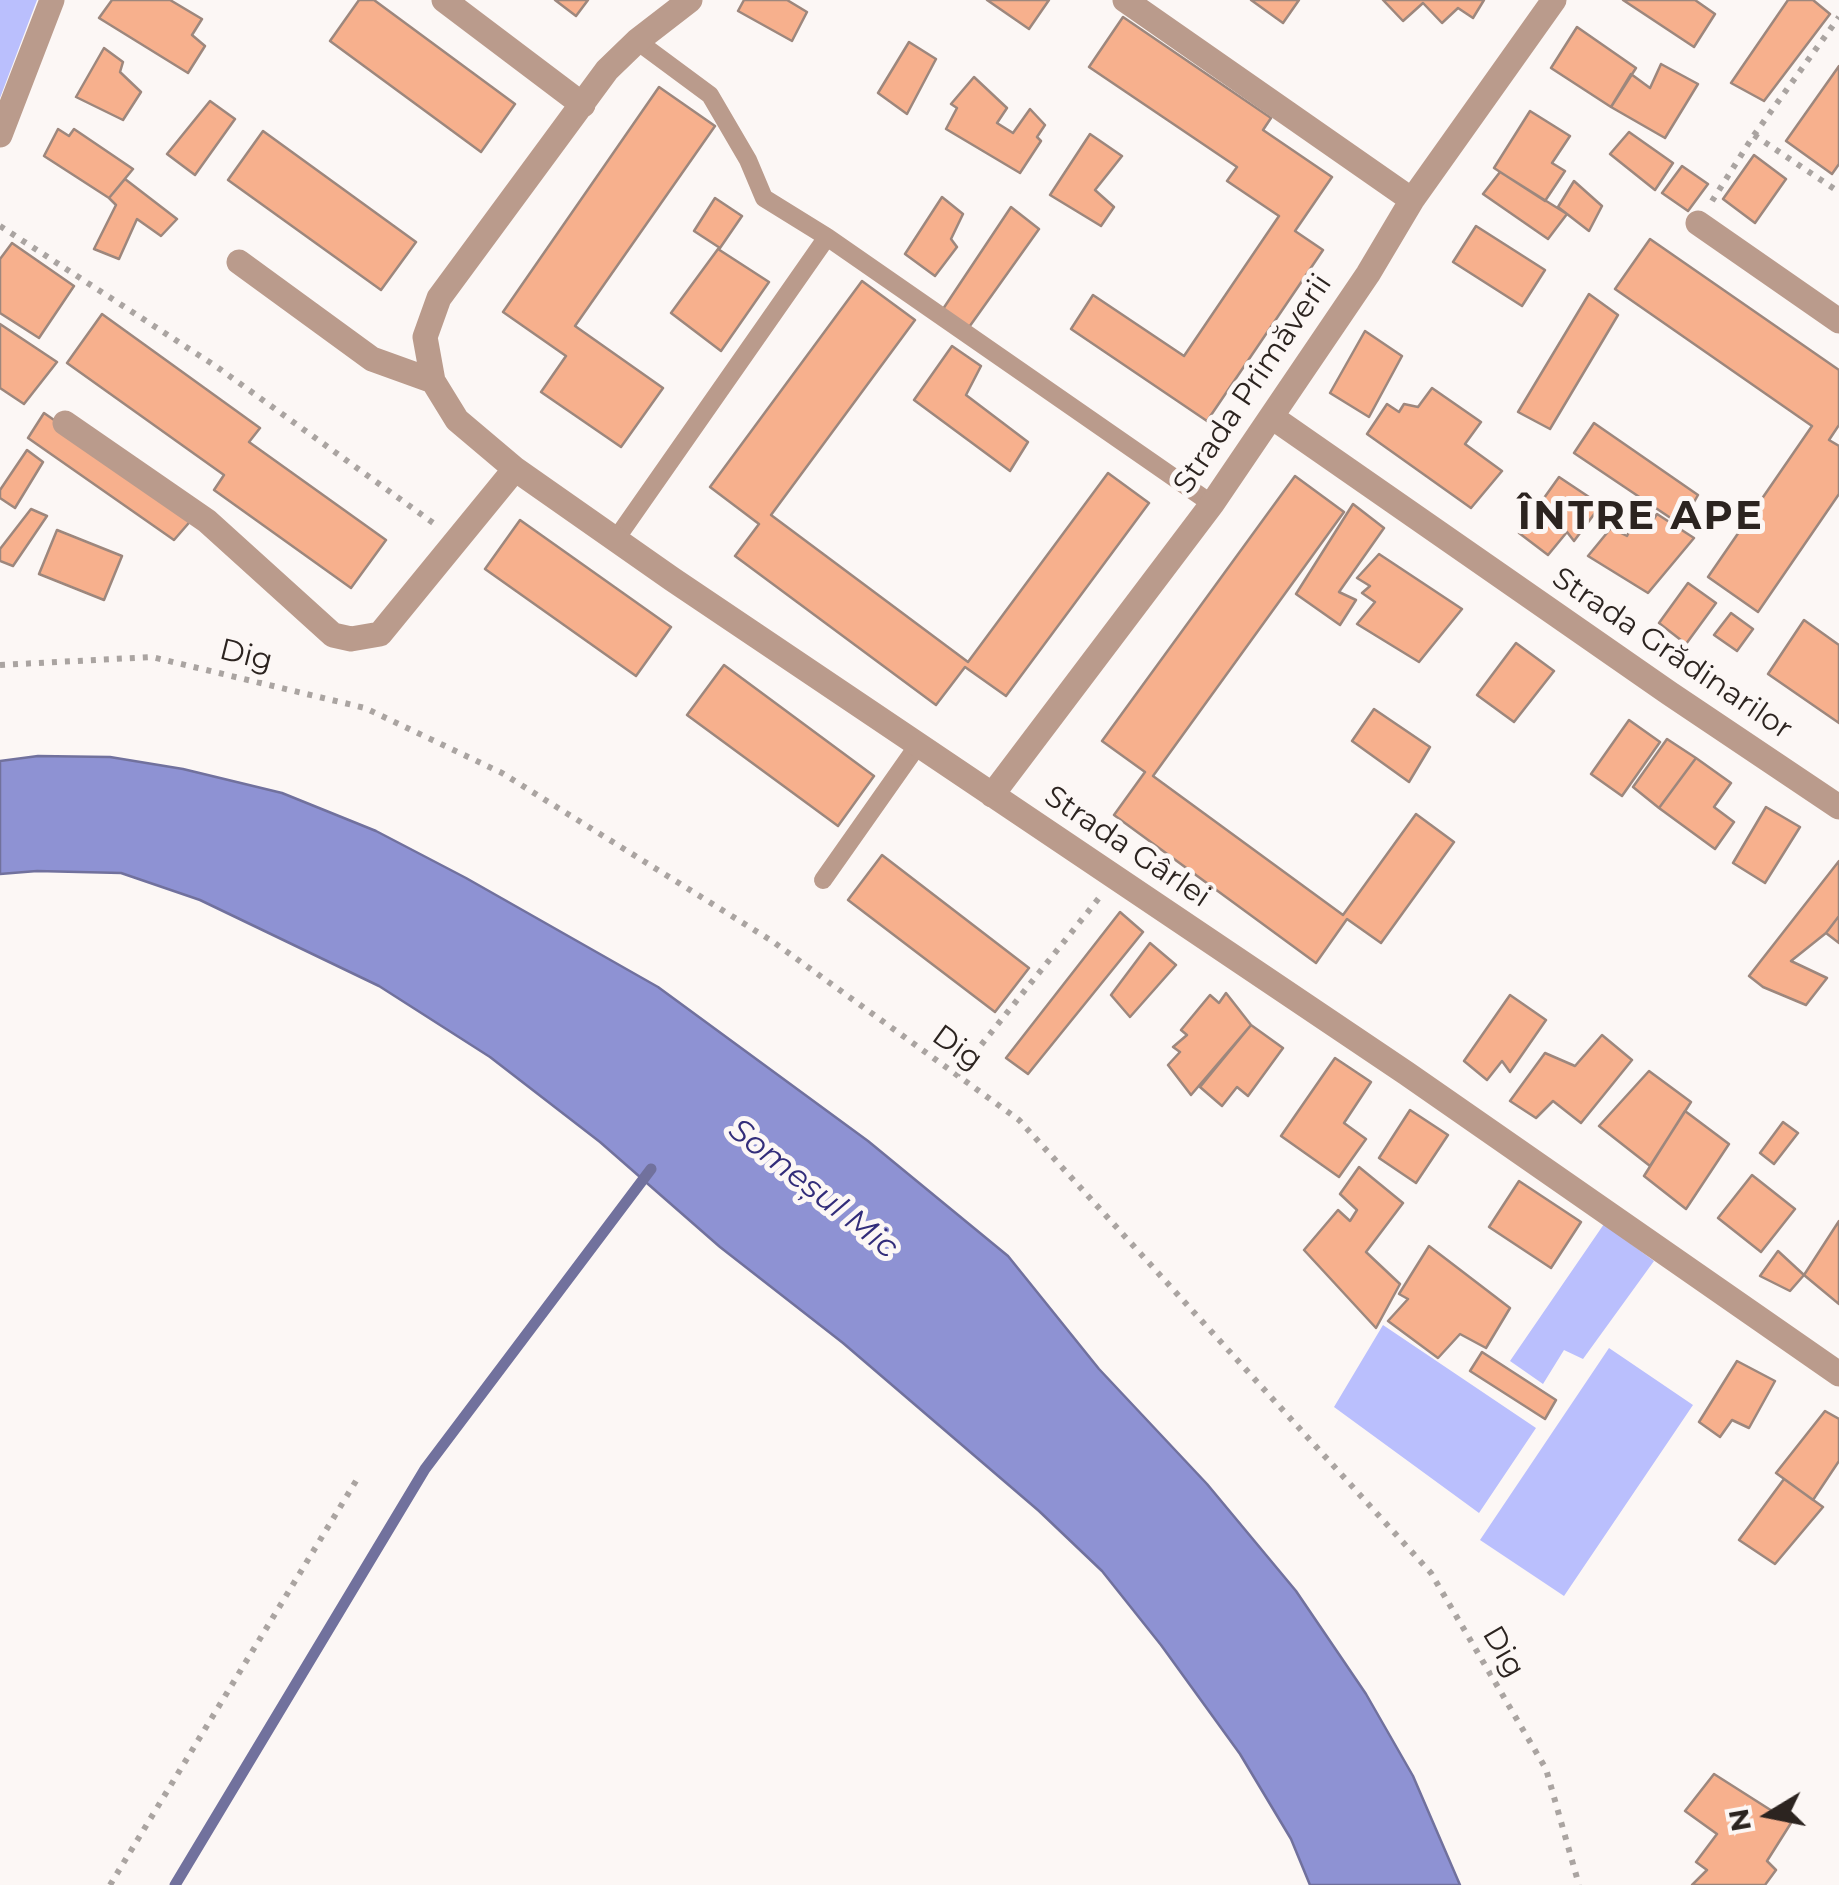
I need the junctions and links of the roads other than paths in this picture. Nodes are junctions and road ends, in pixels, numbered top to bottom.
1 (52, 0) edge
2 (444, 0) edge
3 (690, 0) edge
4 (1125, 0) edge
5 (1554, 0) edge
6 (637, 41) junction
7 (583, 106) junction
8 (0, 135) edge
9 (1412, 200) junction
10 (1698, 223) road end
11 (827, 237) junction
12 (240, 262) dead end
13 (1839, 321) edge
14 (433, 381) junction
15 (1272, 417) junction
16 (65, 423) dead end
17 (516, 469) junction
18 (1212, 504) junction
19 (616, 540) junction
20 (908, 738) junction
21 (992, 795) junction
22 (1839, 806) edge
23 (823, 880) dead end
24 (1839, 1374) edge

1 - 8 street
2 - 7 street
3 - 6 street
4 - 9 street
5 - 9 street, Strada Primăverii
6 - 7 street
6 - 11 lane
7 - 14 street, Strada Gârlei
9 - 15 street, Strada Primăverii
10 - 13 street
11 - 18 lane
11 - 19 lane
12 - 14 street
14 - 17 street, Strada Gârlei
15 - 18 street, Strada Primăverii
15 - 22 street, Strada Grădinarilor
16 - 17 street
17 - 19 street, Strada Gârlei
18 - 21 street, Strada Primăverii
19 - 20 street, Strada Gârlei
20 - 21 street, Strada Gârlei
20 - 23 lane
21 - 24 street, Strada Gârlei

